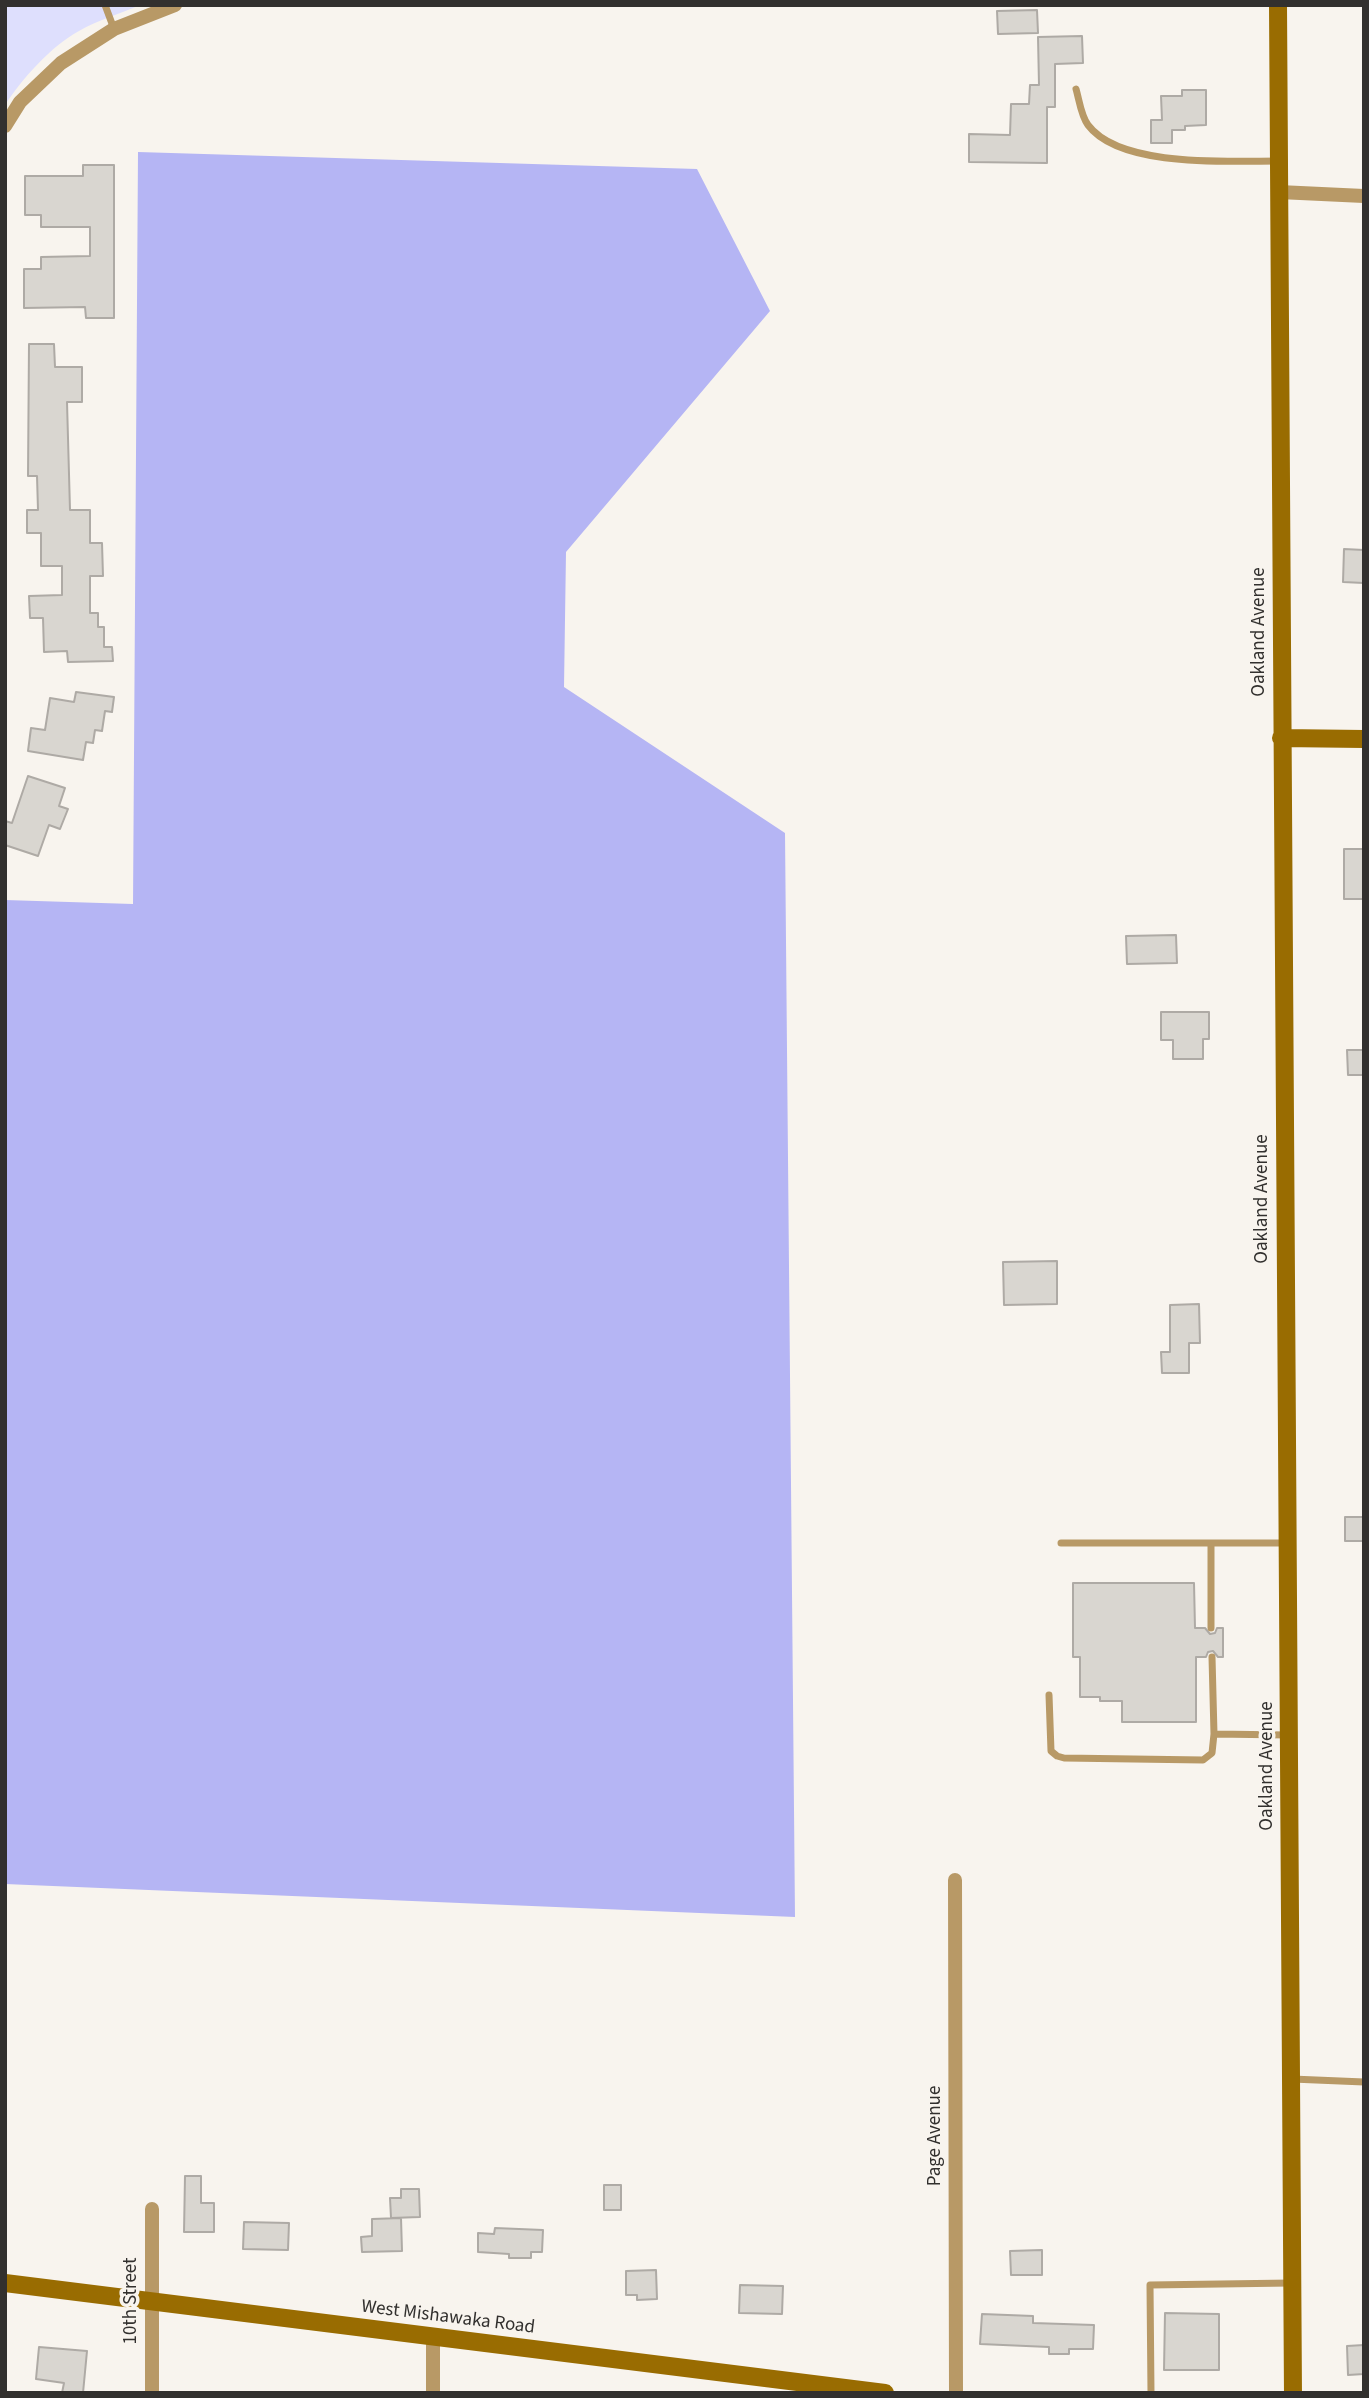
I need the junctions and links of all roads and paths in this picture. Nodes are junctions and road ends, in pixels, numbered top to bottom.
1 (105, 5) edge
2 (175, 5) edge
3 (1278, 5) edge
4 (114, 29) junction
5 (1076, 89) dead end
6 (5, 126) edge
7 (1279, 161) junction
8 (1279, 192) junction
9 (1364, 196) edge
10 (1281, 738) junction
11 (1364, 739) edge
12 (1061, 1543) dead end
13 (1211, 1543) junction
14 (1287, 1543) junction
15 (1211, 1629) dead end
16 (1212, 1657) dead end
17 (1049, 1695) dead end
18 (1214, 1734) junction
19 (1289, 1735) junction
20 (955, 1880) dead end
21 (1291, 2079) junction
22 (1364, 2082) edge
23 (152, 2209) dead end
24 (5, 2283) edge
25 (1292, 2283) junction
26 (152, 2302) junction
27 (433, 2337) junction
28 (864, 2391) edge
29 (152, 2393) edge
30 (433, 2393) edge
31 (885, 2393) edge
32 (956, 2393) edge
33 (1151, 2393) edge
34 (1293, 2393) edge

1 - 4 lane
2 - 4 street
3 - 7 street, Oakland Avenue
4 - 6 street
5 - 7 lane
7 - 8 street, Oakland Avenue
8 - 9 street
8 - 10 street, Oakland Avenue
10 - 11 street
10 - 14 street, Oakland Avenue
12 - 13 lane
13 - 14 lane
13 - 15 lane
14 - 19 street, Oakland Avenue
16 - 18 lane
17 - 18 lane
18 - 19 lane
19 - 21 street, Oakland Avenue
20 - 32 street, Page Avenue
21 - 22 lane
21 - 25 street, Oakland Avenue
23 - 26 street, 10th Street
24 - 26 street, West Mishawaka Road
25 - 33 lane
25 - 34 street, Oakland Avenue
26 - 27 street, West Mishawaka Road
26 - 29 street, 10th Street
27 - 28 street, West Mishawaka Road
27 - 30 street
28 - 31 street, West Mishawaka Road

